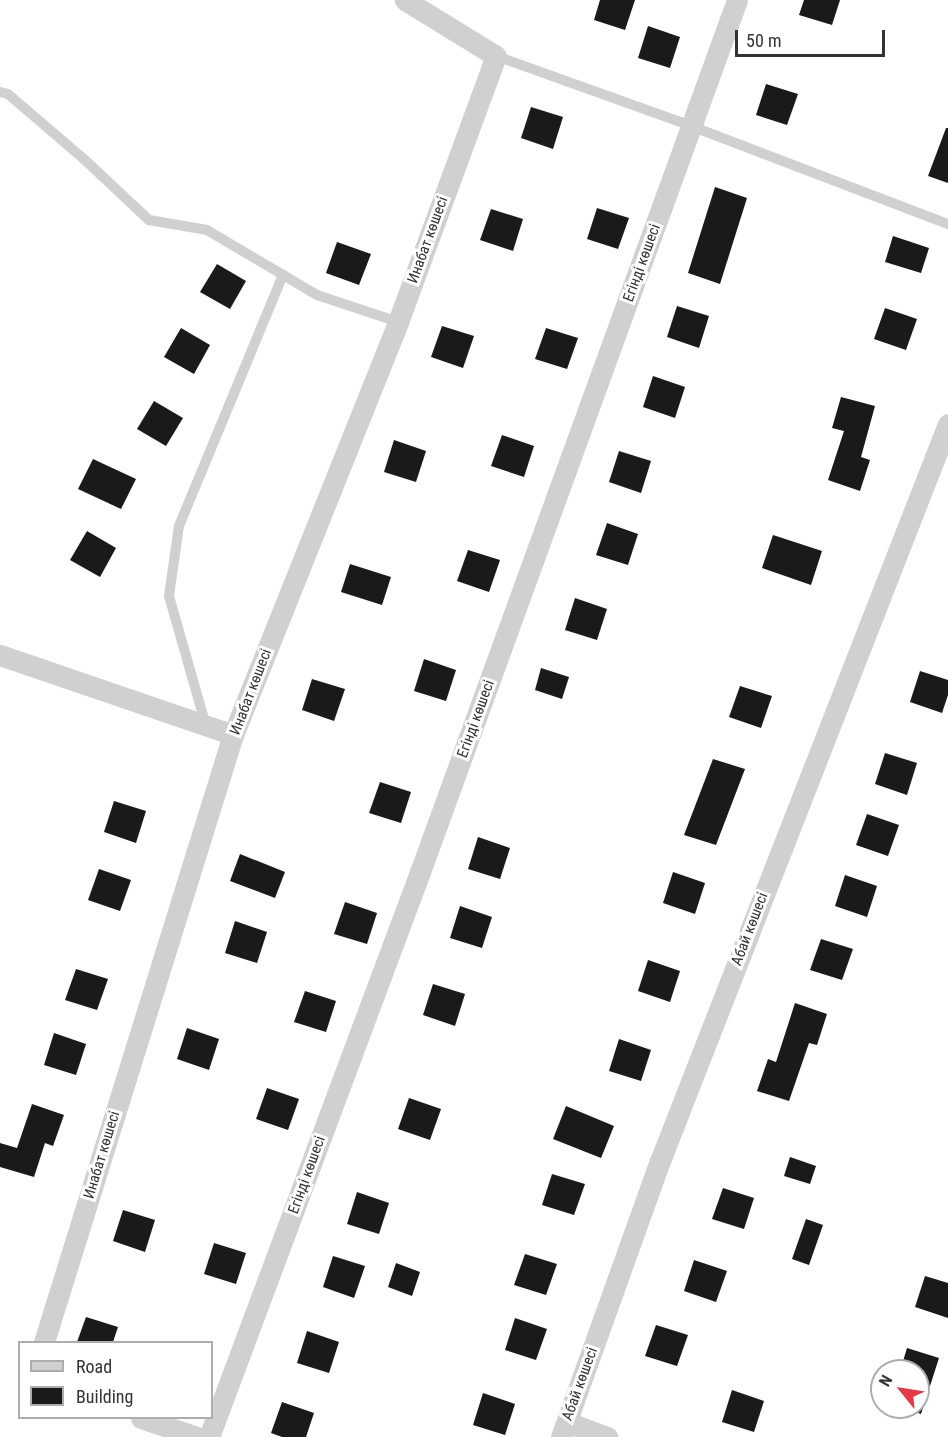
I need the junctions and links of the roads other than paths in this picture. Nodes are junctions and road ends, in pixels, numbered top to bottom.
1 (405, 0) edge
2 (737, 0) edge
3 (496, 56) junction
4 (0, 92) edge
5 (691, 126) junction
6 (948, 224) edge
7 (283, 275) junction
8 (398, 322) junction
9 (948, 424) edge
10 (0, 655) edge
11 (206, 726) junction
12 (233, 735) junction
13 (44, 1341) edge
14 (144, 1419) edge
15 (564, 1430) edge
16 (197, 1437) edge
17 (209, 1437) edge
18 (607, 1437) edge

1 - 3 street
2 - 5 street, Егінді көшесі
3 - 5 lane
3 - 8 street, Инабат көшесі
4 - 7 lane
5 - 6 lane
5 - 17 street, Егінді көшесі
7 - 8 lane
7 - 11 lane
8 - 12 street, Инабат көшесі
9 - 15 street, Абай көшесі
10 - 11 street
11 - 12 street
12 - 13 street, Инабат көшесі
14 - 16 street
15 - 18 street

